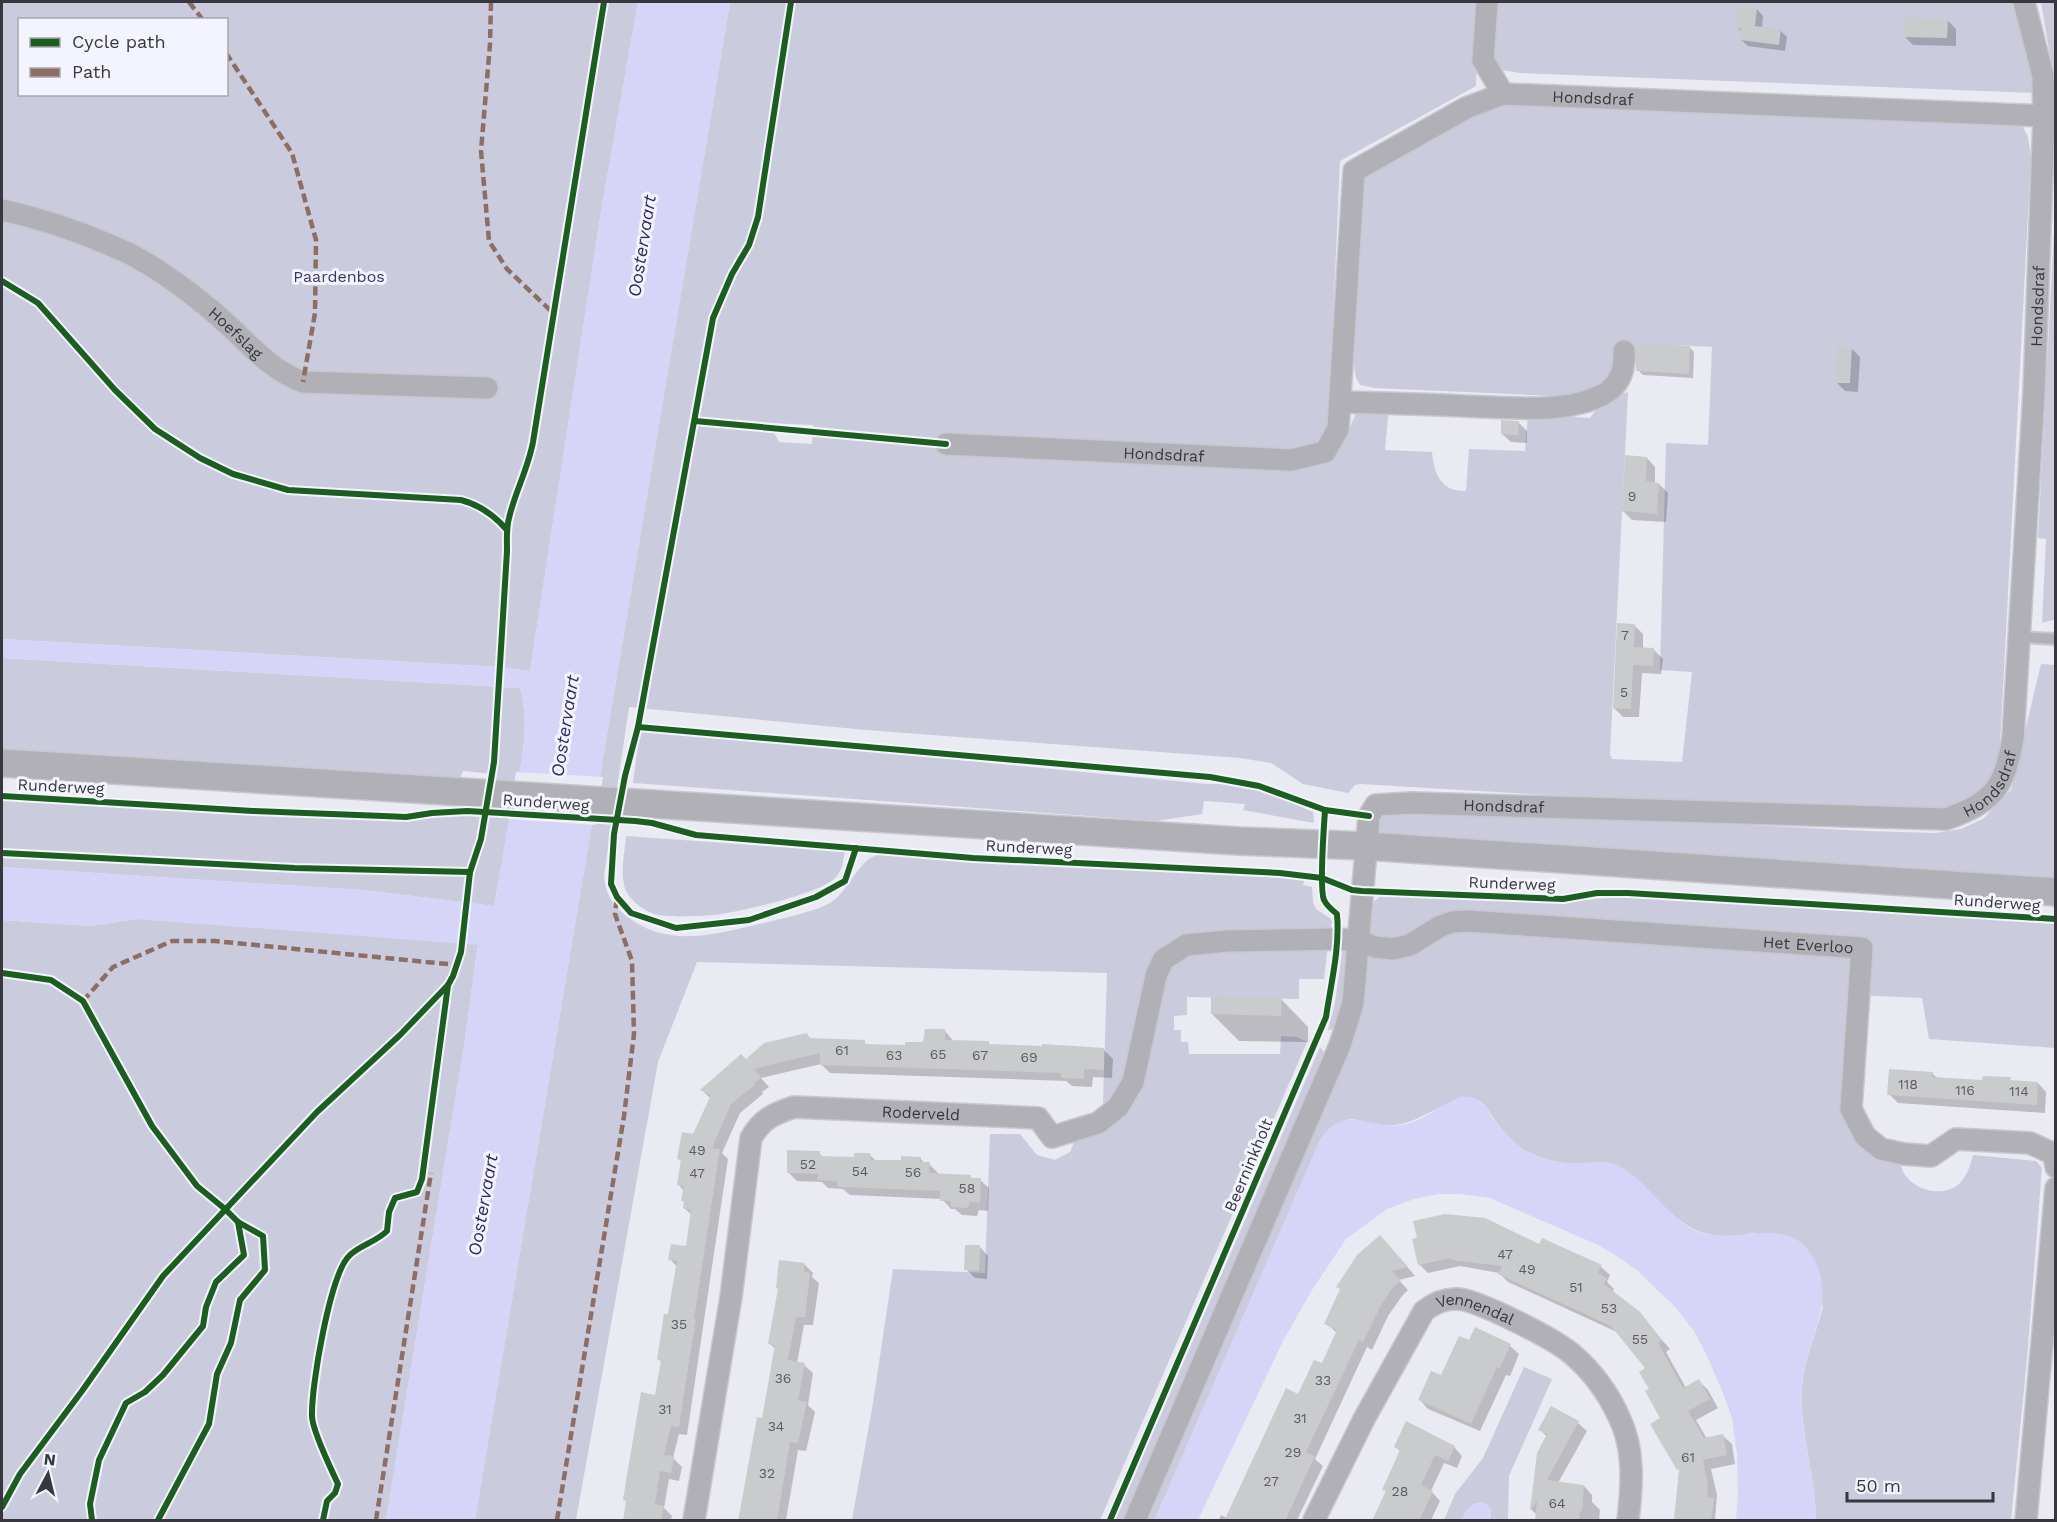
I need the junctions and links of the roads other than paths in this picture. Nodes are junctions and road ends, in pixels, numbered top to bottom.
1 (1487, 2) edge
2 (2024, 2) edge
3 (1503, 94) junction
4 (2044, 116) junction
5 (2, 210) edge
6 (1624, 351) dead end
7 (487, 388) dead end
8 (1340, 402) junction
9 (946, 444) dead end
10 (2020, 637) junction
11 (2055, 639) edge
12 (2, 764) edge
13 (1366, 846) junction
14 (2055, 892) edge
15 (1359, 940) junction
16 (2055, 1167) edge
17 (2055, 1188) edge
18 (694, 1521) edge
19 (1135, 1521) edge
20 (1314, 1521) edge
21 (1628, 1521) edge
22 (2026, 1521) edge

1 - 3 street
2 - 4 street, Hondsdraf
3 - 4 street, Hondsdraf
3 - 8 street, Hondsdraf
4 - 10 street, Hondsdraf
5 - 7 street, Hoefslag
6 - 8 street
8 - 9 street, Hondsdraf
10 - 11 lane
10 - 13 street, Hondsdraf
12 - 13 street, Runderweg
13 - 14 street, Runderweg
13 - 15 street
15 - 16 street, Het Everloo
15 - 18 street, Roderveld
15 - 19 street
17 - 22 street
20 - 21 street, Vennendal

